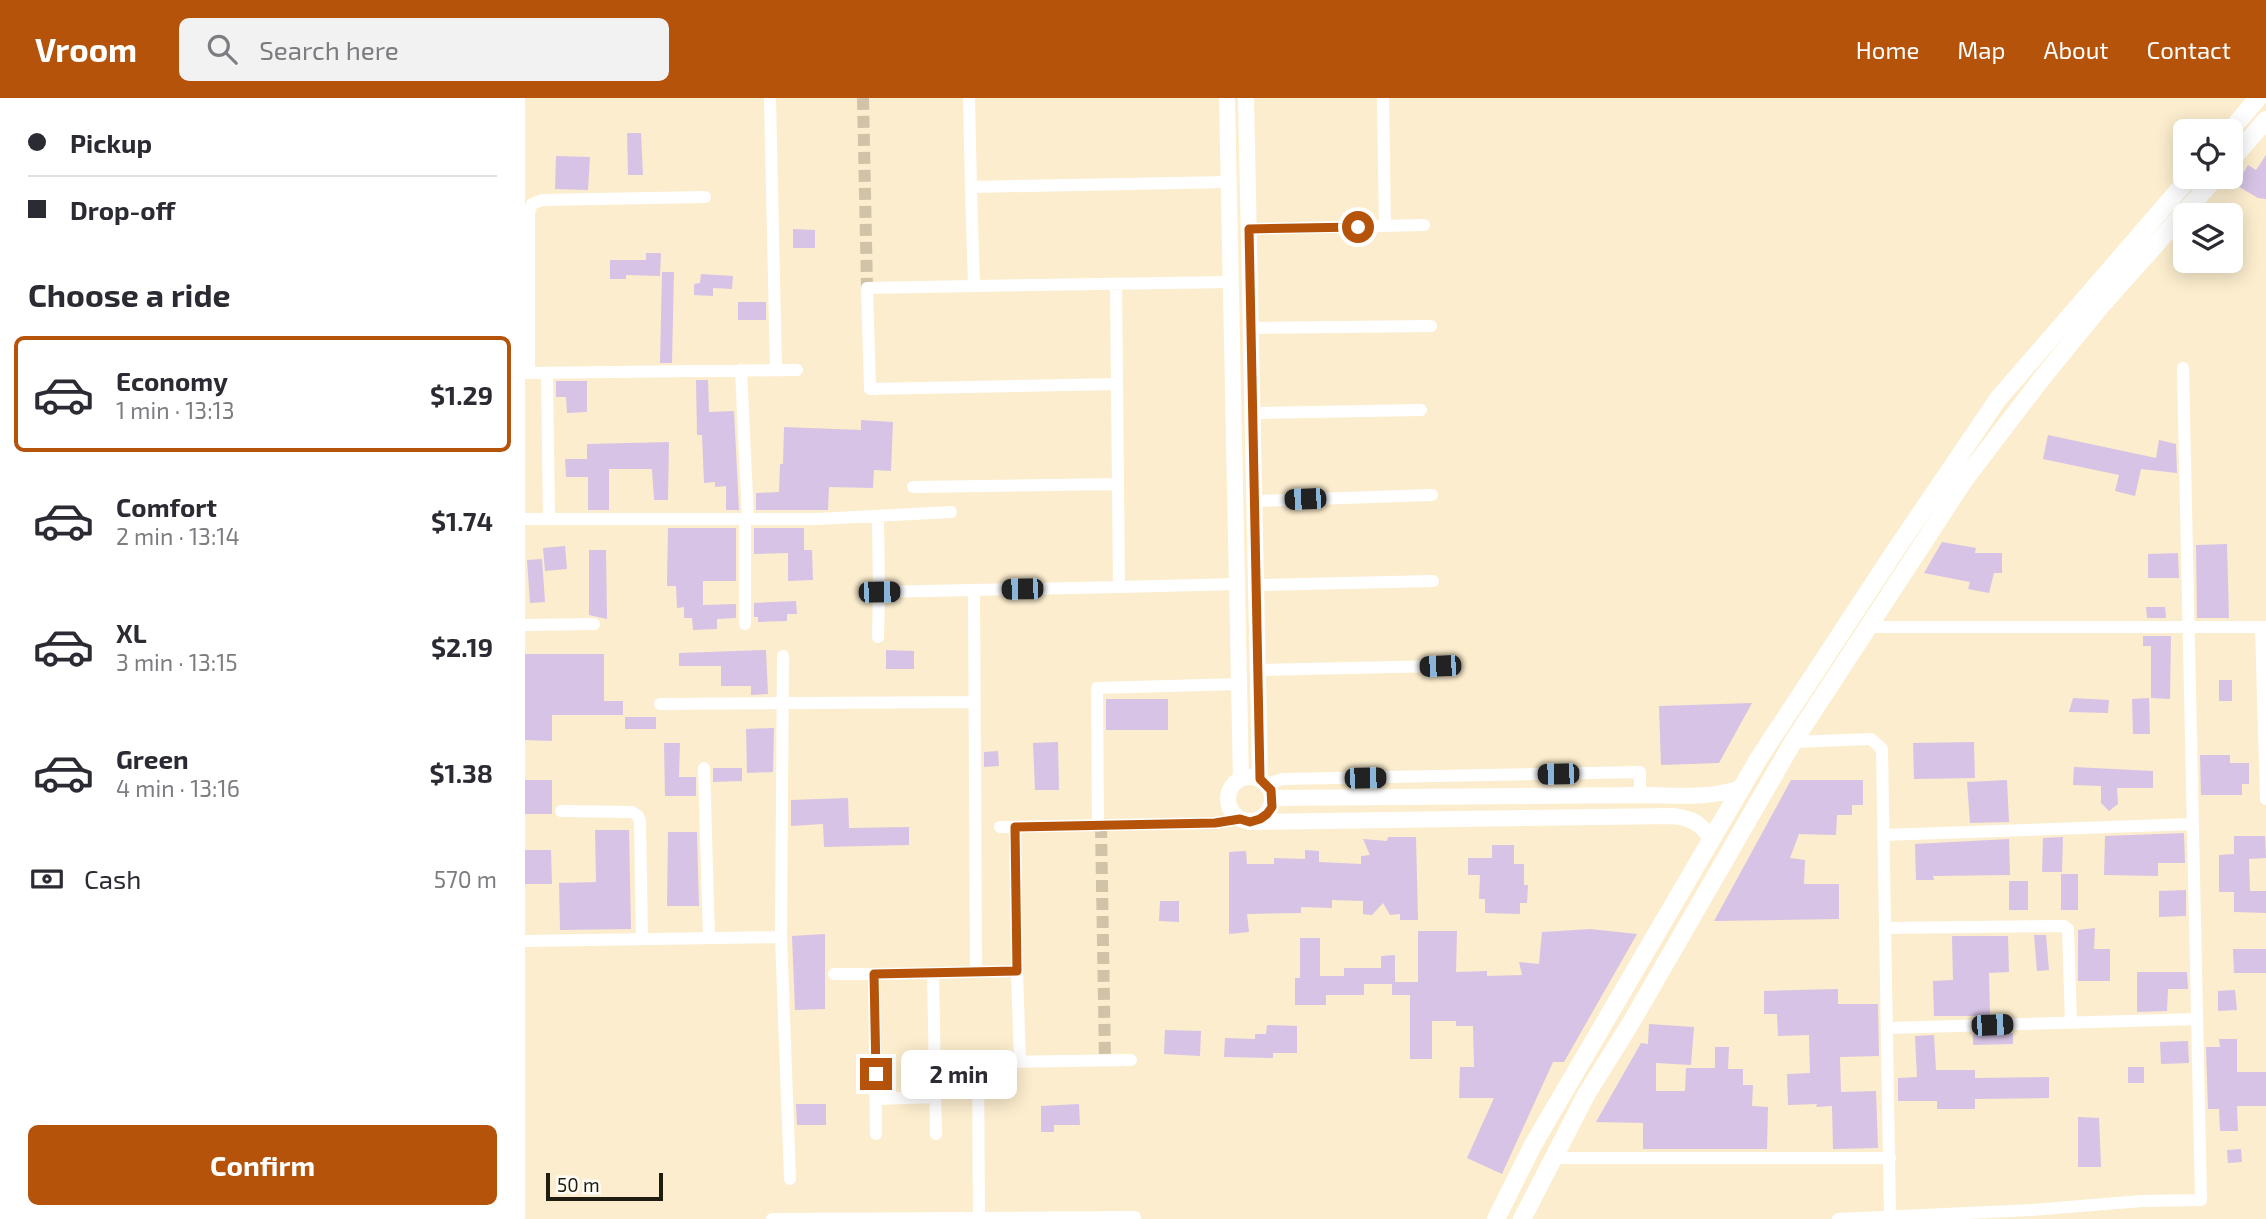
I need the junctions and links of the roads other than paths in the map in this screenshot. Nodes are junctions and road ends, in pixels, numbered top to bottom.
1 (770, 98) edge
2 (969, 98) edge
3 (1227, 98) edge
4 (1246, 98) edge
5 (1383, 98) edge
6 (2258, 98) edge
7 (2240, 119) edge
8 (2266, 121) edge
9 (2243, 147) edge
10 (1228, 182) junction
11 (971, 187) junction
12 (2180, 189) edge
13 (2205, 189) edge
14 (705, 197) dead end
15 (1424, 225) dead end
16 (1385, 226) junction
17 (1249, 229) junction
18 (1231, 282) junction
19 (1116, 284) junction
20 (974, 286) junction
21 (1431, 326) dead end
22 (1251, 328) junction
23 (2025, 366) junction
24 (2183, 368) dead end
25 (797, 369) dead end
26 (741, 370) junction
27 (776, 370) junction
28 (527, 373) edge
29 (547, 373) junction
30 (2042, 378) junction
31 (1117, 384) junction
32 (1421, 410) dead end
33 (1253, 413) junction
34 (1118, 484) junction
35 (913, 487) dead end
36 (1431, 495) dead end
37 (1255, 501) junction
38 (951, 512) dead end
39 (525, 519) edge
40 (549, 519) junction
41 (747, 519) junction
42 (878, 520) dead end
43 (1895, 551) junction
44 (1912, 559) junction
45 (1433, 581) dead end
46 (1237, 584) junction
47 (1257, 585) junction
48 (1118, 587) junction
49 (974, 590) junction
50 (879, 592) junction
51 (594, 624) dead end
52 (745, 624) dead end
53 (525, 625) edge
54 (1868, 627) junction
55 (2189, 628) junction
56 (2264, 628) edge
57 (879, 637) dead end
58 (783, 656) dead end
59 (1440, 666) dead end
60 (1258, 670) junction
61 (1239, 684) junction
62 (975, 702) junction
63 (783, 703) junction
64 (660, 704) dead end
65 (1793, 742) junction
66 (704, 768) dead end
67 (1241, 779) junction
68 (1267, 787) junction
69 (1741, 788) junction
70 (1640, 795) junction
71 (2266, 799) edge
72 (561, 811) dead end
73 (1245, 820) junction
74 (2193, 824) junction
75 (1098, 826) junction
76 (999, 827) dead end
77 (1015, 827) junction
78 (1884, 835) junction
79 (1712, 839) junction
80 (1671, 909) junction
81 (1695, 912) junction
82 (1885, 928) junction
83 (781, 937) junction
84 (709, 938) junction
85 (642, 939) junction
86 (525, 941) edge
87 (1017, 971) junction
88 (976, 972) junction
89 (933, 973) junction
90 (834, 974) dead end
91 (874, 974) junction
92 (2197, 1019) junction
93 (2071, 1023) junction
94 (1887, 1028) junction
95 (1131, 1060) dead end
96 (978, 1062) junction
97 (1020, 1062) junction
98 (935, 1063) junction
99 (936, 1097) junction
100 (876, 1099) junction
101 (876, 1134) dead end
102 (936, 1134) dead end
103 (1553, 1158) junction
104 (1890, 1158) junction
105 (790, 1179) dead end
106 (2032, 1215) edge
107 (1890, 1216) junction
108 (1135, 1217) dead end
109 (894, 1218) edge
110 (979, 1218) edge
111 (772, 1219) edge
112 (807, 1219) edge
113 (1496, 1219) edge
114 (1522, 1219) edge
115 (1838, 1219) edge

1 - 27 street
2 - 11 street
3 - 10 street
4 - 17 street
5 - 16 street
6 - 7 main road
8 - 9 main road
10 - 11 street
10 - 18 street
11 - 20 street
12 - 23 main road
13 - 30 main road
14 - 28 street
15 - 16 street
16 - 17 street
17 - 22 street
18 - 19 street
18 - 46 street
19 - 20 street
19 - 31 street
20 - 31 street
21 - 22 street
22 - 33 street
23 - 30 main road
23 - 43 main road
24 - 55 street
25 - 27 street
26 - 27 street
26 - 29 street
26 - 41 street
28 - 29 street
29 - 40 street
30 - 44 main road
31 - 34 street
32 - 33 street
33 - 37 street
34 - 35 street
34 - 48 street
36 - 37 street
37 - 47 street
38 - 41 street
39 - 40 street
40 - 41 street
41 - 52 street
42 - 50 street
43 - 44 main road
43 - 69 main road
44 - 54 main road
45 - 47 street
46 - 48 street
46 - 61 street
47 - 60 street
48 - 49 street
49 - 50 street
49 - 62 street
50 - 57 street
51 - 53 street
54 - 55 street
54 - 65 main road
55 - 56 street
55 - 74 street
56 - 71 street
58 - 63 street
59 - 60 street
60 - 68 street
61 - 67 street
61 - 75 street
62 - 63 street
62 - 88 street
63 - 64 street
63 - 83 street
65 - 78 street
65 - 81 main road
66 - 84 street
67 - 68 street
67 - 73 street
68 - 70 street
68 - 70 street
68 - 73 street
69 - 70 street
69 - 79 main road
72 - 85 street
73 - 75 street
73 - 79 street
74 - 78 street
74 - 92 street
75 - 77 street
76 - 77 street
77 - 87 street
78 - 82 street
79 - 80 main road
80 - 81 main road
80 - 113 main road
81 - 103 main road
82 - 93 street
82 - 94 street
83 - 84 street
83 - 105 street
84 - 85 street
85 - 86 street
87 - 88 street
87 - 97 street
88 - 89 street
89 - 91 street
89 - 98 street
90 - 91 street
91 - 100 street
92 - 93 street
92 - 106 street
93 - 94 street
94 - 104 street
95 - 97 street
96 - 97 street
96 - 98 street
96 - 110 street
98 - 99 street
99 - 100 street
99 - 102 street
100 - 101 street
103 - 104 street
103 - 114 main road
104 - 107 street
106 - 107 street
107 - 115 street
108 - 110 street
109 - 110 street
109 - 112 street
111 - 112 street

